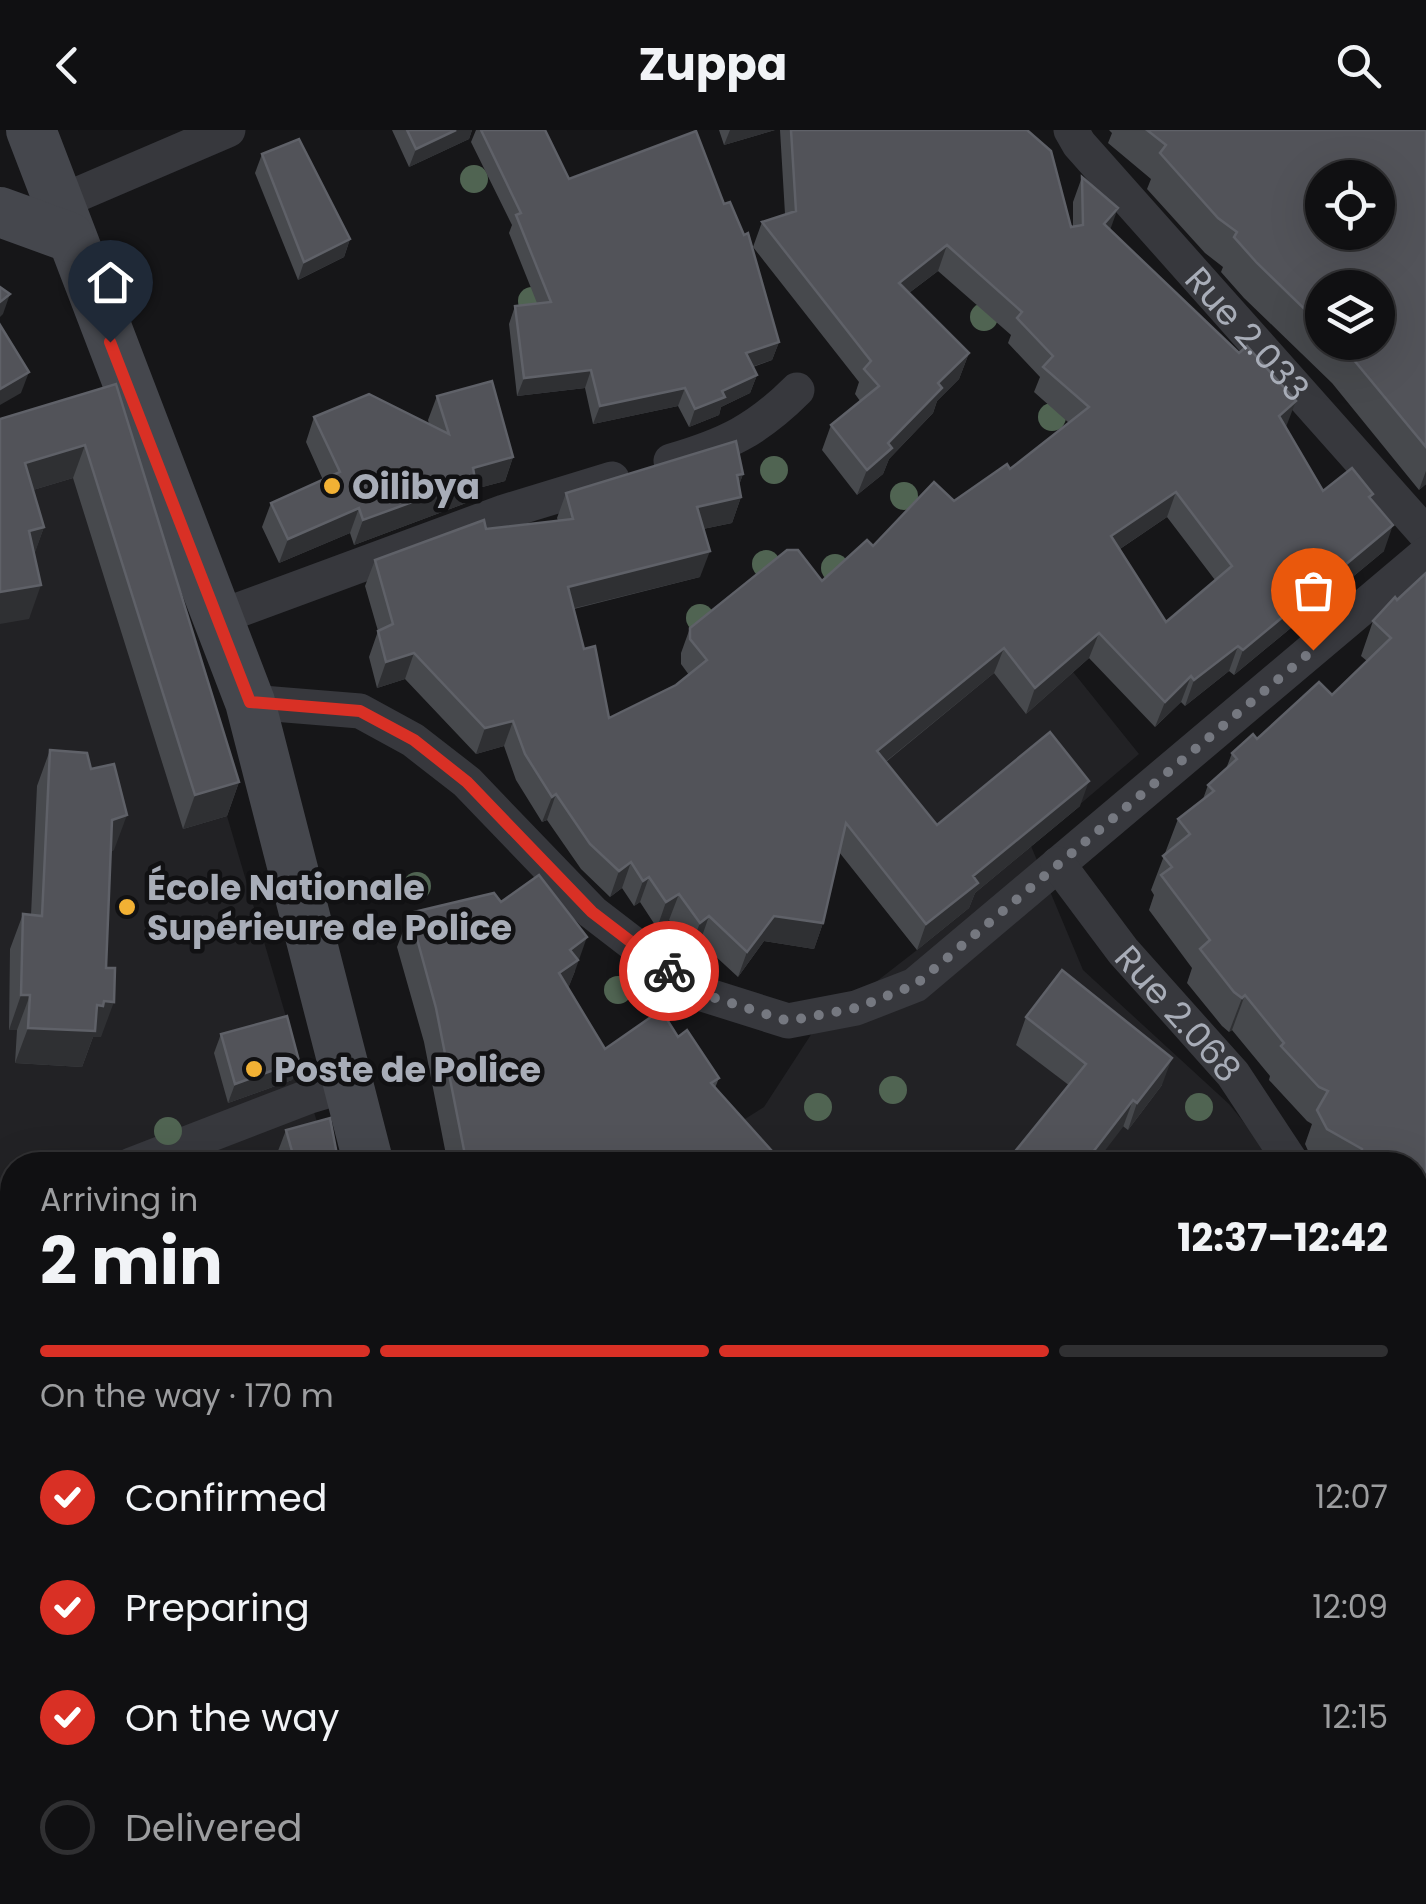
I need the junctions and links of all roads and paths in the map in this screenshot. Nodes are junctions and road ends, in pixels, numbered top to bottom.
1 (31, 130) edge
2 (228, 130) edge
3 (1072, 130) edge
4 (0, 212) edge
5 (65, 220) junction
6 (797, 390) dead end
7 (1426, 534) edge
8 (1426, 554) edge
9 (217, 618) junction
10 (250, 702) junction
11 (1058, 864) junction
12 (350, 1084) junction
13 (165, 1152) edge
14 (366, 1152) edge
15 (1284, 1152) edge

1 - 5 main road
2 - 5 street
3 - 7 street, Rue 2.033
4 - 5 main road
5 - 9 main road
6 - 9 street
8 - 11 street
9 - 10 main road
10 - 11 street
10 - 12 main road
11 - 15 street, Rue 2.068
12 - 13 street
12 - 14 main road

